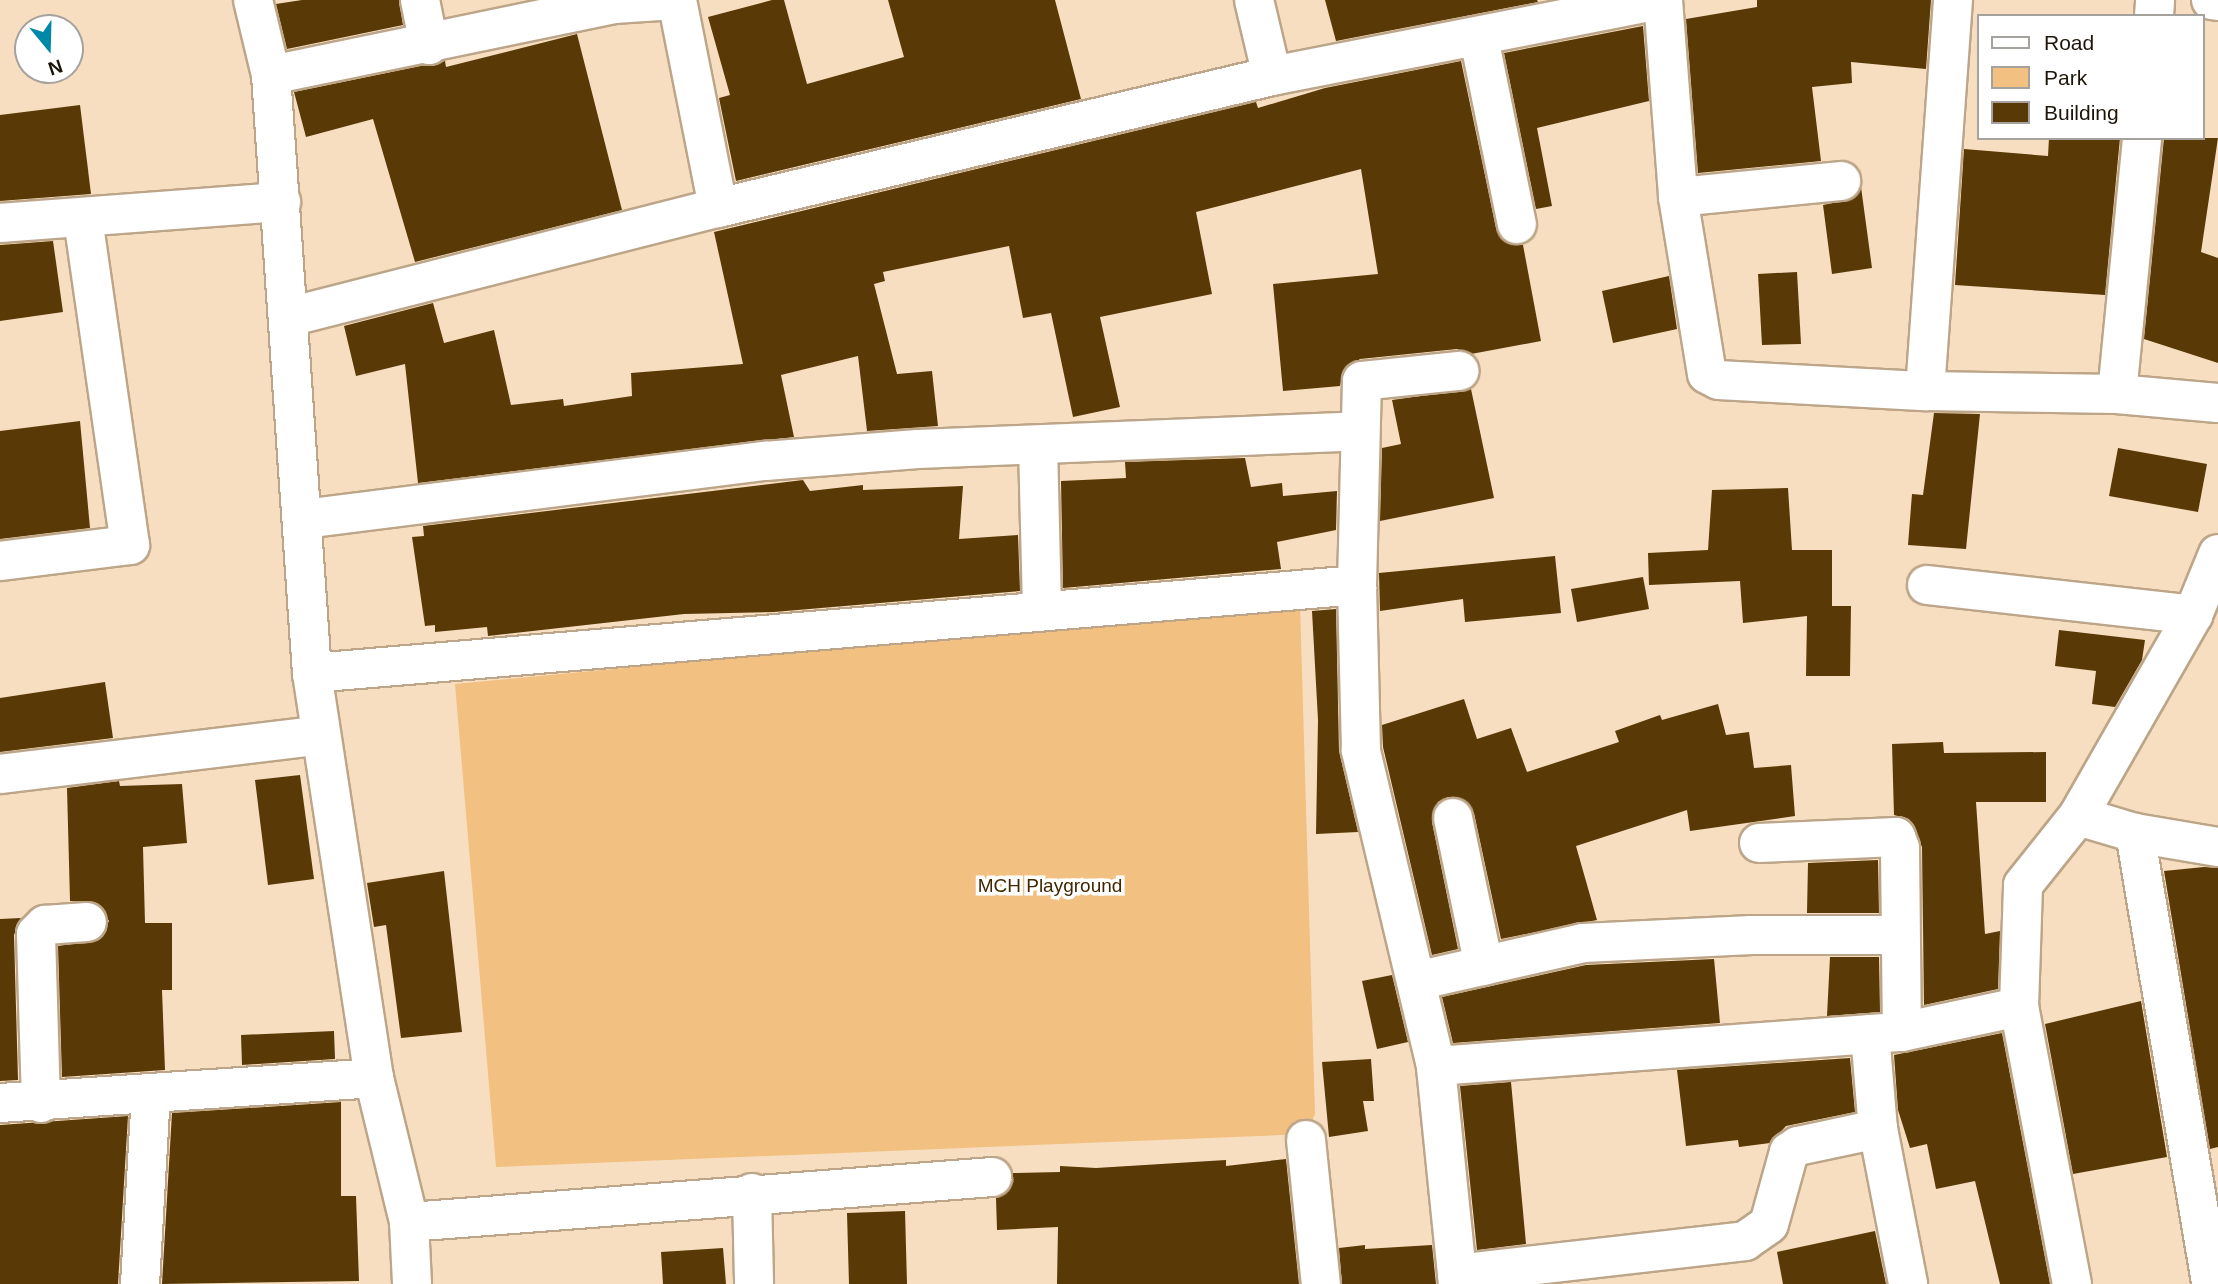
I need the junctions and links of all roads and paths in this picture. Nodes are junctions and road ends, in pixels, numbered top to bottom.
1 (253, 0) edge
2 (420, 0) edge
3 (676, 0) edge
4 (1254, 0) edge
5 (1661, 0) edge
6 (1953, 0) edge
7 (2211, 0) edge
8 (2218, 1) edge
9 (614, 2) edge
10 (1479, 38) junction
11 (429, 45) junction
12 (271, 75) junction
13 (1272, 76) junction
14 (2142, 140) edge
15 (1841, 181) dead end
16 (1678, 197) junction
17 (281, 202) junction
18 (718, 208) junction
19 (83, 217) junction
20 (0, 223) edge
21 (1517, 224) dead end
22 (289, 317) junction
23 (1459, 371) dead end
24 (1925, 391) junction
25 (2117, 394) junction
26 (2218, 403) edge
27 (1360, 431) junction
28 (1038, 444) junction
29 (304, 519) junction
30 (2218, 554) edge
31 (0, 561) edge
32 (1357, 585) junction
33 (1927, 585) dead end
34 (1042, 609) junction
35 (2193, 615) junction
36 (312, 673) junction
37 (320, 735) junction
38 (0, 774) edge
39 (2078, 816) junction
40 (1453, 818) dead end
41 (2135, 832) junction
42 (1759, 843) dead end
43 (2218, 847) edge
44 (87, 922) dead end
45 (1899, 935) junction
46 (1484, 965) junction
47 (1416, 981) junction
48 (2020, 1007) junction
49 (1886, 1033) junction
50 (1436, 1066) junction
51 (374, 1078) junction
52 (151, 1096) junction
53 (41, 1102) junction
54 (0, 1103) edge
55 (1878, 1129) junction
56 (1306, 1140) dead end
57 (992, 1177) dead end
58 (752, 1193) junction
59 (409, 1222) junction
60 (1457, 1279) edge
61 (140, 1284) edge
62 (412, 1284) edge
63 (754, 1284) edge
64 (1321, 1284) edge
65 (1908, 1284) edge
66 (2072, 1284) edge
67 (2211, 1284) edge

1 - 12 street
2 - 11 street
3 - 9 street
3 - 18 street
4 - 13 street
5 - 10 street
5 - 16 street
6 - 24 street
7 - 8 street
9 - 11 street
10 - 13 street
10 - 21 street
11 - 12 street
12 - 17 street
13 - 18 street
14 - 25 street
15 - 16 street
16 - 24 street
17 - 19 street
17 - 22 street
18 - 22 street
19 - 20 street
19 - 31 street
22 - 29 street
23 - 27 street
24 - 25 street
25 - 26 street
27 - 28 street
27 - 32 street
28 - 29 street
28 - 34 street
29 - 36 street
30 - 35 street
32 - 34 street
32 - 47 street
33 - 35 street
34 - 36 street
35 - 39 street
36 - 37 street
37 - 38 street
37 - 51 street
39 - 41 street
39 - 48 street
40 - 46 street
41 - 43 street
41 - 67 street
42 - 45 street
44 - 53 street
45 - 46 street
45 - 49 street
46 - 47 street
47 - 50 street
48 - 49 street
48 - 66 street
49 - 50 street
49 - 55 street
50 - 60 street
51 - 52 street
51 - 59 street
52 - 53 street
52 - 61 street
53 - 54 street
55 - 60 street
55 - 65 street
56 - 64 street
57 - 58 street
58 - 59 street
58 - 63 street
59 - 62 street

